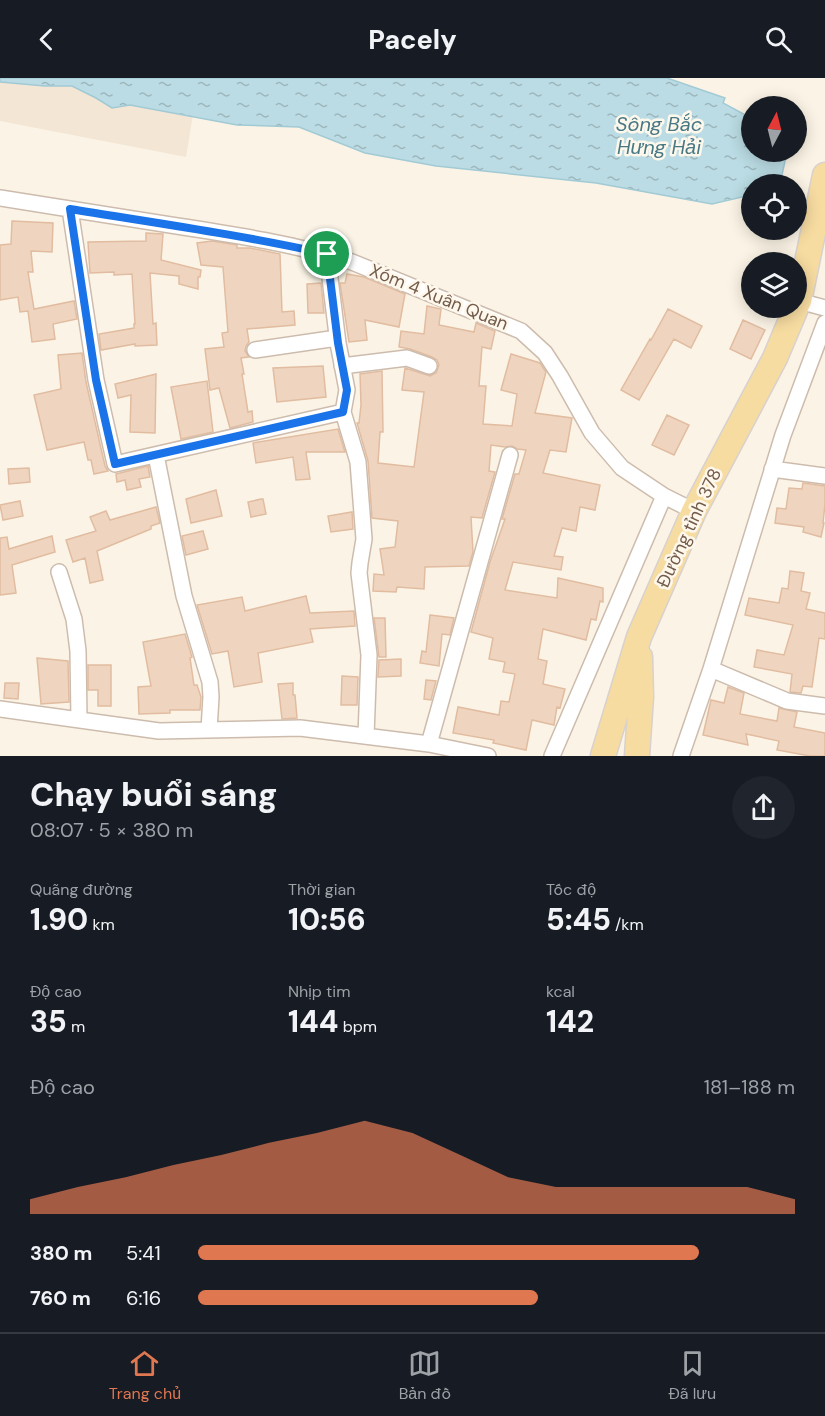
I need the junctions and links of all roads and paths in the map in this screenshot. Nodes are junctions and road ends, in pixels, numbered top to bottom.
1 (825, 175) edge
2 (0, 198) edge
3 (70, 209) junction
4 (327, 254) junction
5 (807, 258) edge
6 (807, 302) edge
7 (825, 308) edge
8 (791, 318) edge
9 (825, 323) edge
10 (337, 338) junction
11 (255, 350) dead end
12 (342, 366) junction
13 (429, 366) dead end
14 (343, 412) junction
15 (156, 455) junction
16 (510, 455) dead end
17 (772, 469) junction
18 (825, 476) edge
19 (664, 496) junction
20 (694, 511) junction
21 (59, 572) dead end
22 (639, 637) junction
23 (711, 669) junction
24 (825, 706) edge
25 (0, 709) edge
26 (79, 720) junction
27 (210, 730) junction
28 (366, 736) junction
29 (429, 744) junction
30 (488, 756) edge
31 (552, 756) edge
32 (603, 756) edge
33 (637, 756) edge
34 (681, 756) edge

1 - 5 main road, Đường tỉnh 378
2 - 3 street, Xóm 4 Xuân Quan
3 - 4 street, Xóm 4 Xuân Quan
3 - 15 street
4 - 10 street
4 - 19 street, Xóm 4 Xuân Quan
6 - 7 street
8 - 20 main road, Đường tỉnh 378
9 - 17 street
10 - 11 street
10 - 12 street
12 - 13 street
12 - 14 street
14 - 15 street
14 - 28 street
15 - 27 street
16 - 29 street
17 - 18 street
17 - 23 street
19 - 20 street, Xóm 4 Xuân Quan
19 - 31 street
20 - 22 main road, Đường tỉnh 378
21 - 26 street
22 - 32 main road, Đường tỉnh 378
22 - 33 main road
23 - 24 street
23 - 34 street
25 - 26 street
26 - 27 street
27 - 28 street
28 - 29 street
29 - 30 street

